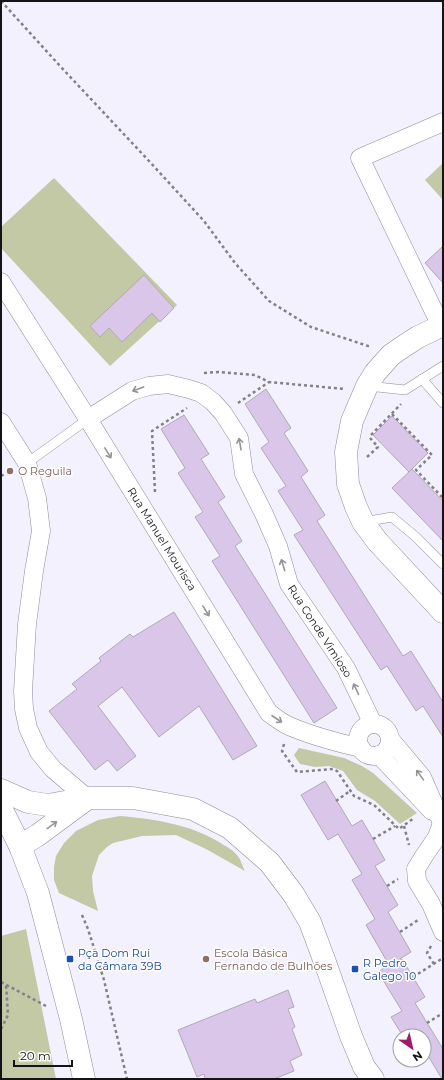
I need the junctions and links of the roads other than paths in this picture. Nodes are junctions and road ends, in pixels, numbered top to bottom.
1 (443, 122) edge
2 (1, 282) edge
3 (442, 325) edge
4 (443, 366) edge
5 (422, 379) junction
6 (359, 388) junction
7 (443, 403) edge
8 (88, 419) junction
9 (1, 422) edge
10 (27, 463) junction
11 (363, 522) junction
12 (443, 564) edge
13 (443, 612) edge
14 (373, 724) junction
15 (390, 740) junction
16 (361, 748) junction
17 (379, 755) junction
18 (1, 790) edge
19 (87, 798) junction
20 (48, 806) junction
21 (1, 808) edge
22 (442, 824) edge
23 (16, 838) junction
24 (443, 932) edge
25 (84, 1079) edge
26 (373, 1079) edge

1 - 3 street
2 - 8 street, Rua Manuel Mourisca
3 - 6 street
4 - 5 lane
5 - 6 lane
5 - 7 lane
6 - 11 street
8 - 10 lane
14 -> 8 street, Rua Conde Vimioso
8 -> 16 street, Rua Manuel Mourisca
9 - 10 street
10 - 19 street
11 - 12 lane
11 - 13 street
14 - 15 street
14 - 16 street
15 - 17 street
22 -> 15 street
16 - 17 street
17 - 22 street
18 - 20 street
19 - 20 street
23 -> 19 street
19 - 26 street
20 - 23 street
21 - 23 street
22 - 24 street
23 - 25 street

